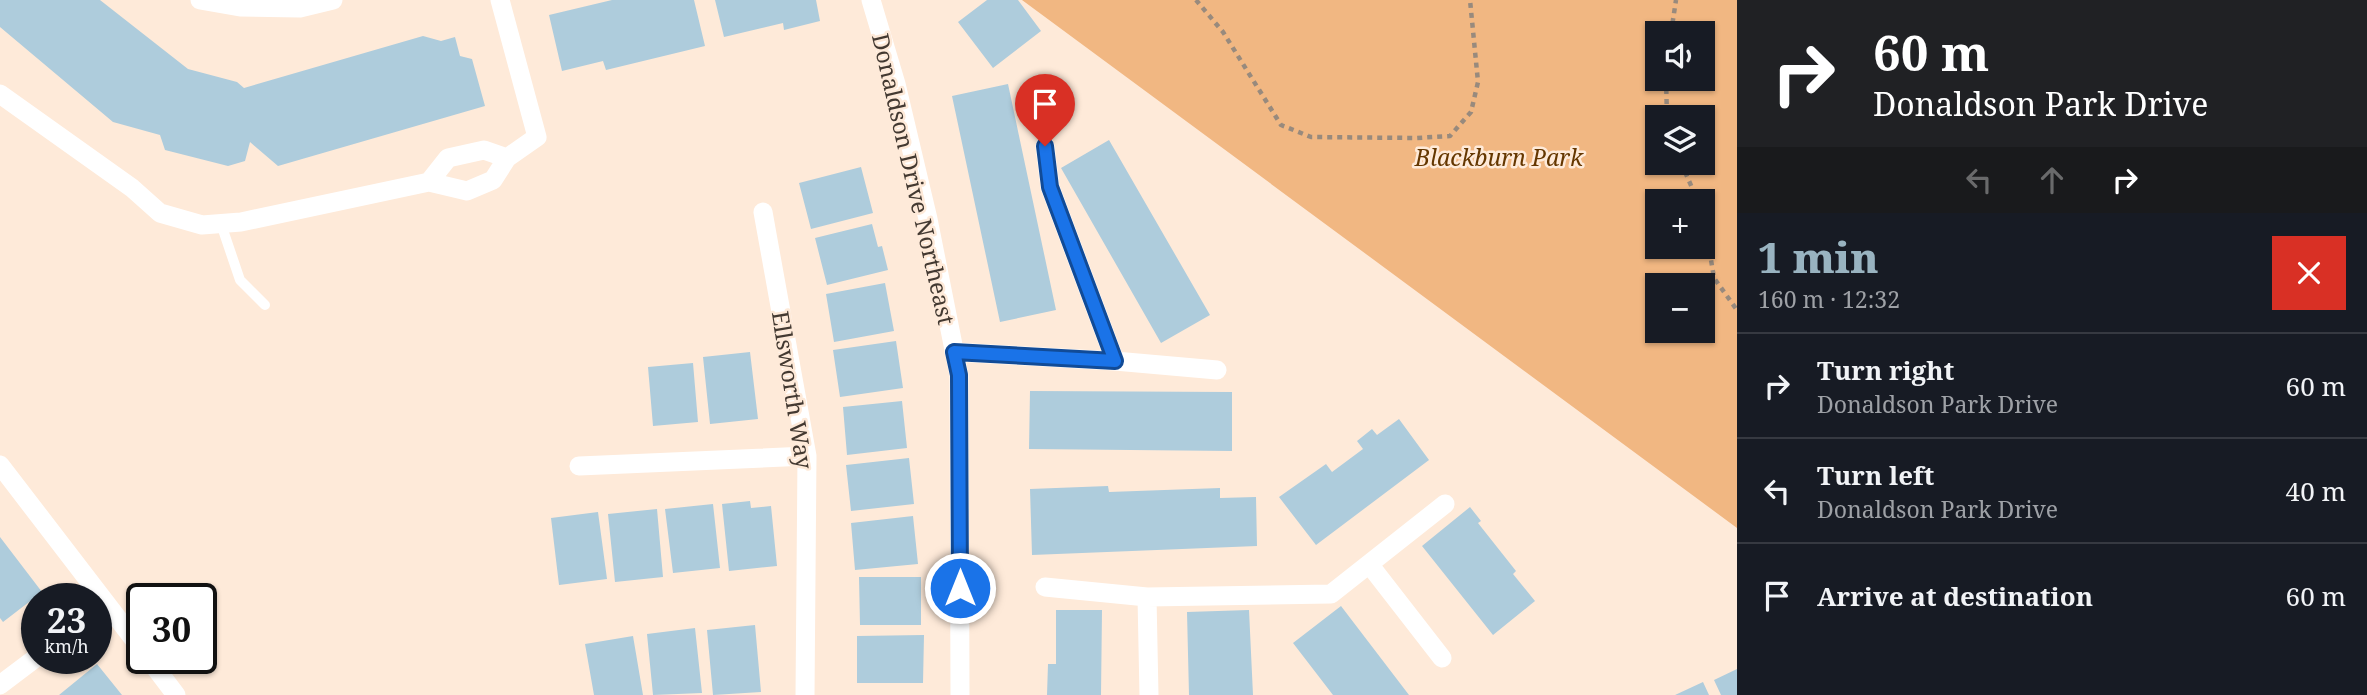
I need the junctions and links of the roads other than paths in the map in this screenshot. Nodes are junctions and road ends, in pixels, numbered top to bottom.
1 (200, 0) edge
2 (333, 0) edge
3 (500, 0) edge
4 (871, 0) edge
5 (0, 94) edge
6 (1045, 146) dead end
7 (507, 158) junction
8 (429, 182) junction
9 (763, 212) dead end
10 (221, 224) junction
11 (265, 305) dead end
12 (954, 352) junction
13 (1115, 361) junction
14 (1217, 370) dead end
15 (807, 456) junction
16 (0, 465) edge
17 (579, 466) dead end
18 (1445, 504) dead end
19 (1370, 564) junction
20 (83, 583) edge
21 (1045, 587) dead end
22 (1147, 597) junction
23 (112, 619) edge
24 (126, 634) edge
25 (1442, 658) dead end
26 (21, 669) edge
27 (160, 674) edge
28 (0, 685) edge
29 (176, 695) edge
30 (805, 695) edge
31 (960, 695) edge
32 (1149, 695) edge

1 - 2 street
3 - 7 street
4 - 12 street, Donaldson Drive Northeast
5 - 10 street
6 - 13 street
7 - 8 street
7 - 8 street
8 - 10 street
9 - 15 street, Ellsworth Way
10 - 11 lane
12 - 13 street
12 - 31 street, Donaldson Drive Northeast
13 - 14 street
15 - 17 street
15 - 30 street, Ellsworth Way
16 - 20 street
18 - 19 street
19 - 22 street
19 - 25 street
21 - 22 street
22 - 32 street
23 - 24 street
26 - 28 street
27 - 29 street

